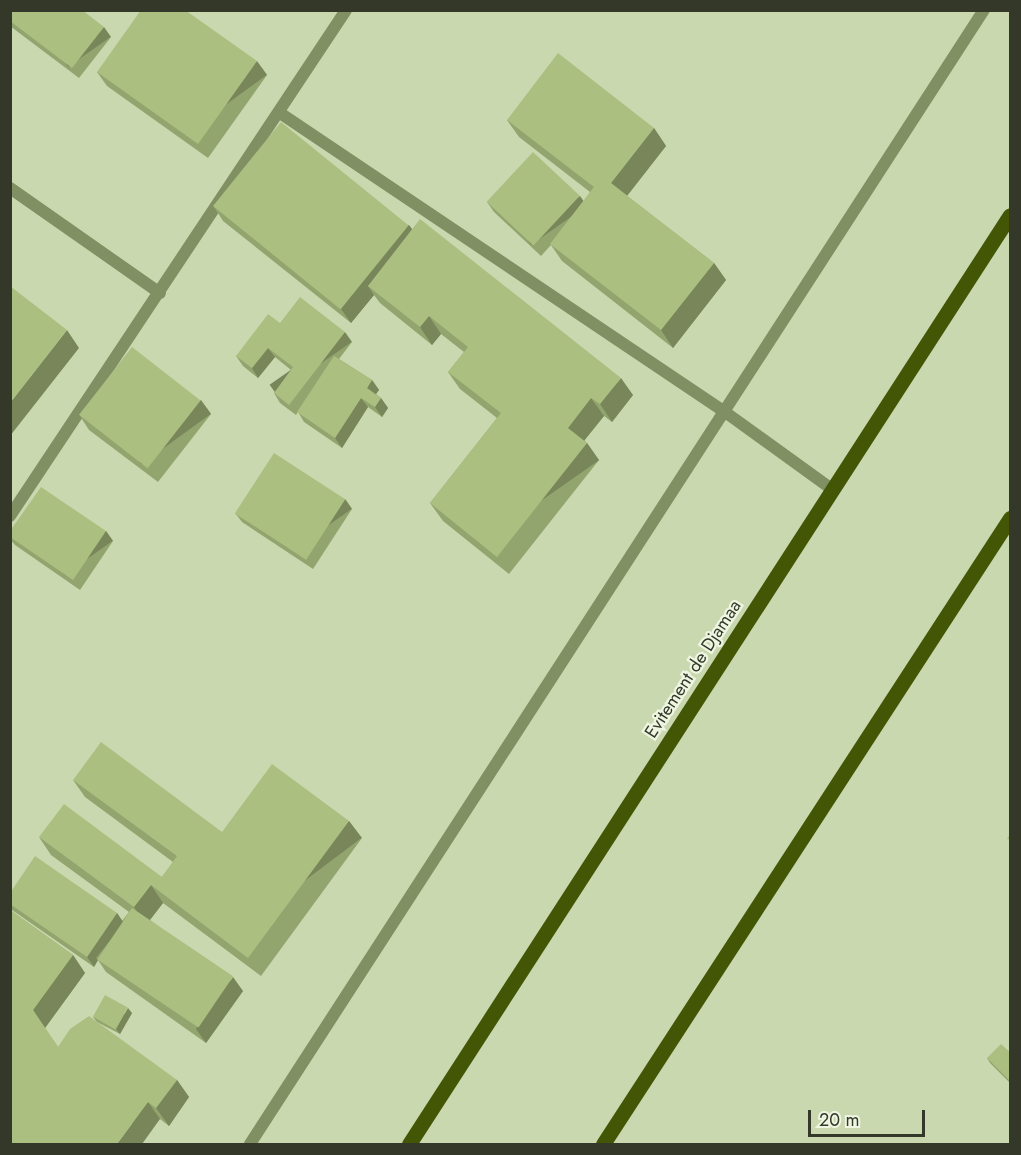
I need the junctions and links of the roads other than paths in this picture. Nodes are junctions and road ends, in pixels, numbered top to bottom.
1 (346, 10) edge
2 (984, 10) edge
3 (280, 113) junction
4 (10, 188) edge
5 (1011, 215) edge
6 (160, 293) junction
7 (725, 412) junction
8 (833, 490) junction
9 (10, 516) edge
10 (1011, 518) edge
11 (250, 1144) edge
12 (409, 1144) edge
13 (603, 1144) edge

1 - 3 street
2 - 7 street
3 - 6 street
3 - 7 street
4 - 6 street
5 - 8 main road, Evitement de Djamaa
6 - 9 street
7 - 8 street
7 - 11 street
8 - 12 main road, Evitement de Djamaa
10 - 13 main road

